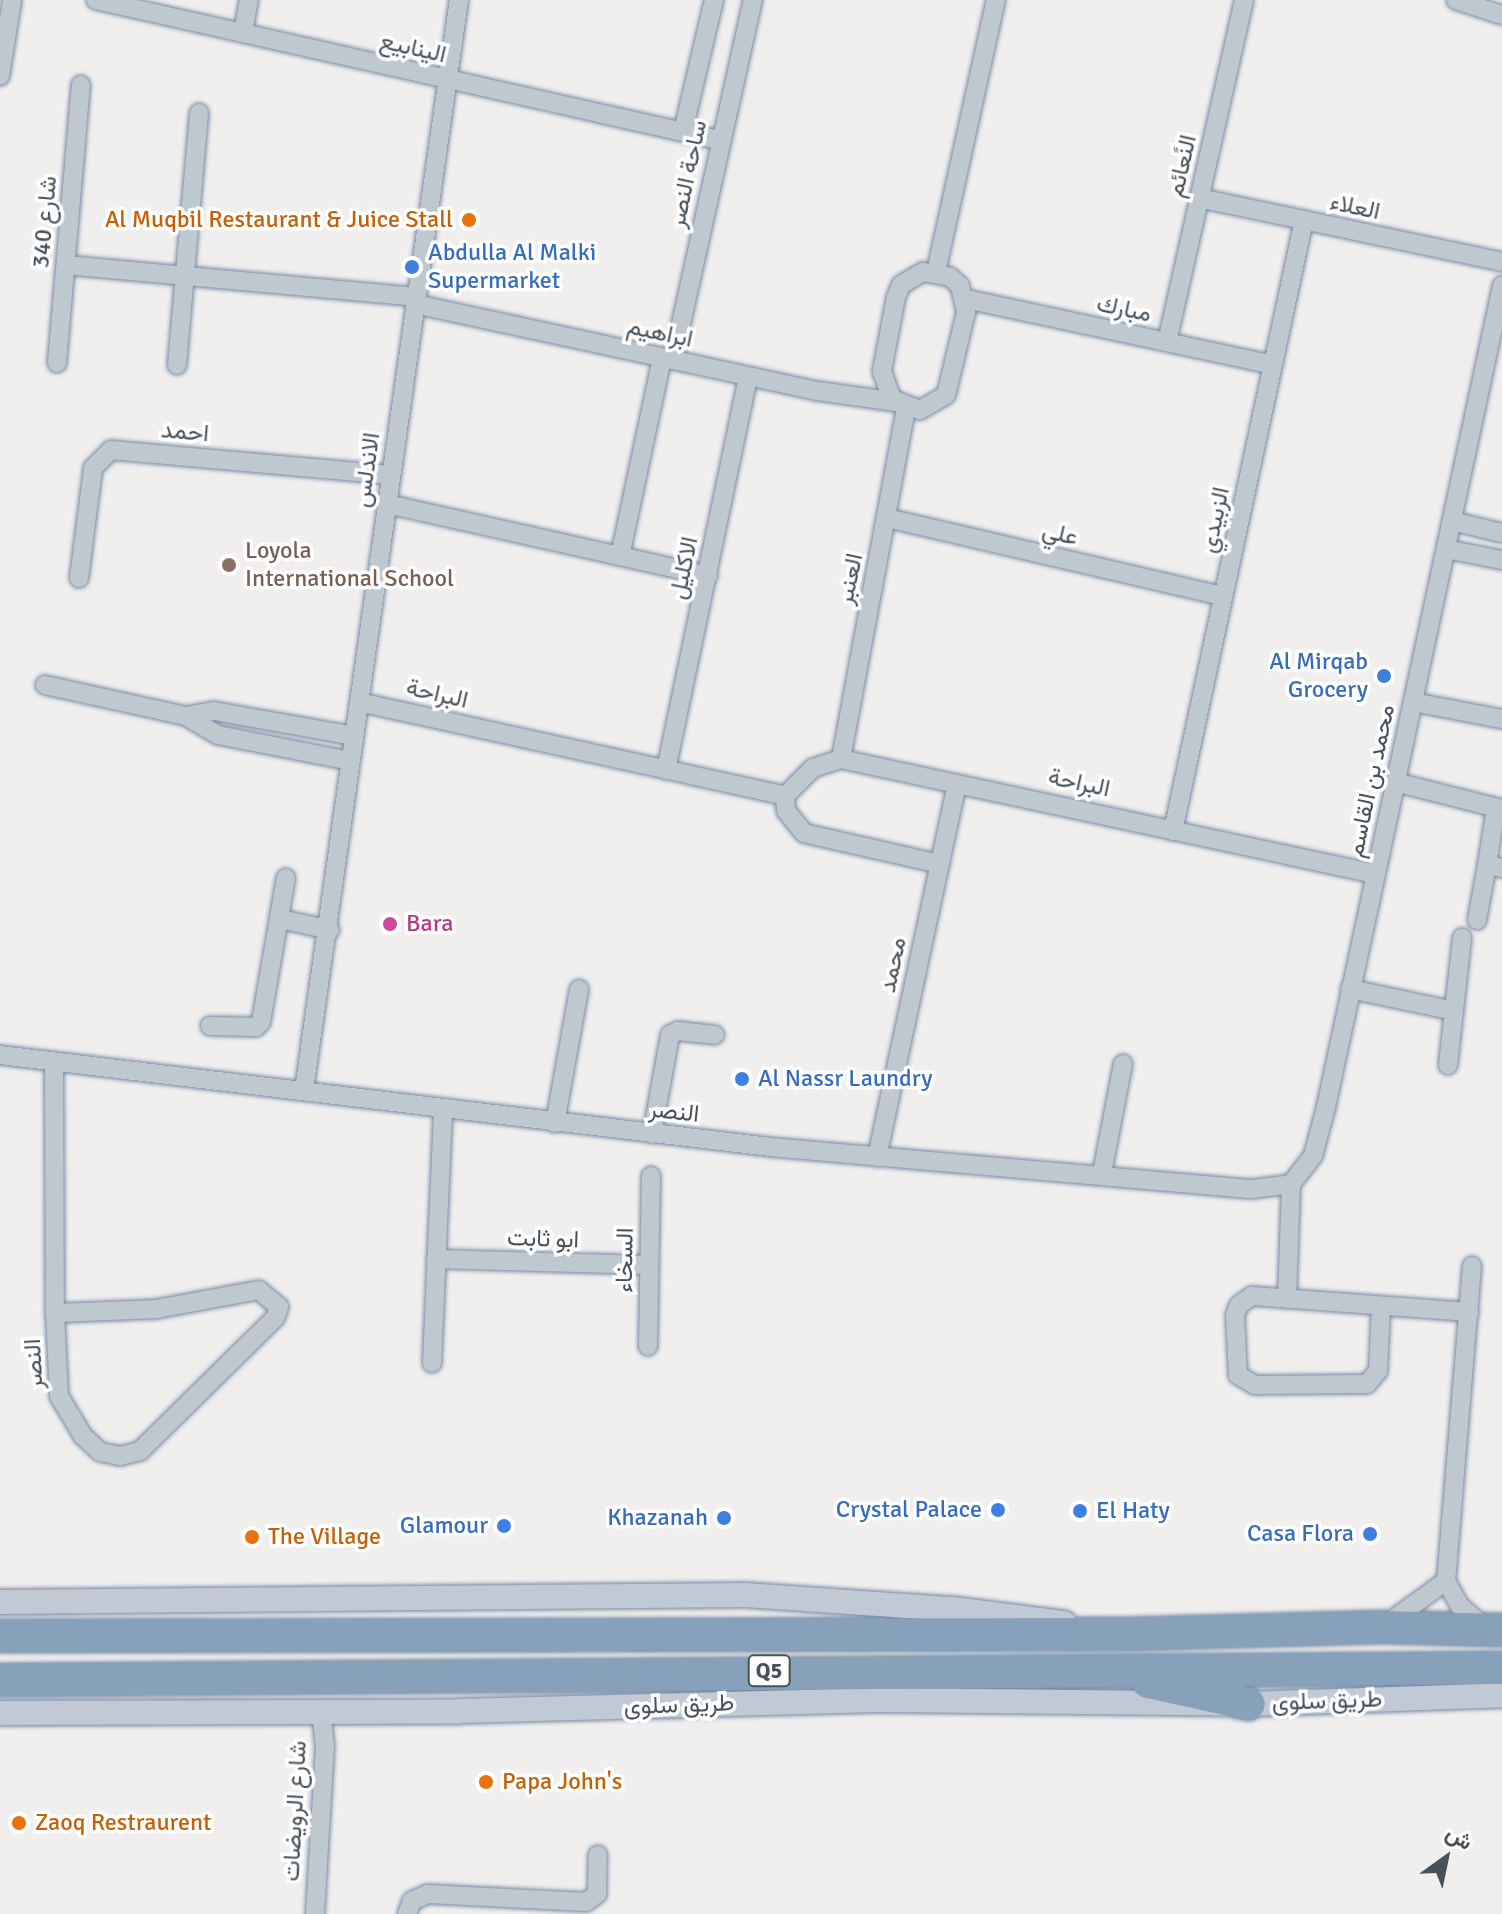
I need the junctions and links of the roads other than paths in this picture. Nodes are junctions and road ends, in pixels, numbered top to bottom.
1 (12, 0) edge
2 (96, 0) edge
3 (249, 0) edge
4 (459, 0) edge
5 (714, 0) edge
6 (753, 0) edge
7 (996, 0) edge
8 (1244, 0) edge
9 (1464, 2) edge
10 (1502, 5) edge
11 (1502, 15) edge
12 (243, 33) junction
13 (0, 76) edge
14 (448, 81) junction
15 (81, 85) dead end
16 (199, 113) dead end
17 (683, 131) junction
18 (719, 140) junction
19 (1199, 198) junction
20 (1304, 220) junction
21 (1502, 262) edge
22 (66, 265) junction
23 (936, 272) junction
24 (185, 275) junction
25 (1502, 286) edge
26 (966, 299) junction
27 (416, 300) junction
28 (1167, 342) junction
29 (668, 359) junction
30 (57, 363) dead end
31 (177, 365) dead end
32 (1273, 365) junction
33 (748, 376) junction
34 (901, 405) junction
35 (391, 475) junction
36 (387, 504) junction
37 (887, 518) junction
38 (1452, 521) junction
39 (1502, 533) edge
40 (1446, 549) junction
41 (620, 556) junction
42 (1502, 560) edge
43 (708, 576) junction
44 (79, 578) dead end
45 (1223, 596) junction
46 (45, 685) dead end
47 (359, 702) junction
48 (1413, 702) junction
49 (186, 716) junction
50 (1502, 719) edge
51 (276, 722) junction
52 (354, 736) junction
53 (272, 745) junction
54 (841, 759) junction
55 (350, 761) junction
56 (666, 770) junction
57 (957, 784) junction
58 (1394, 788) junction
59 (785, 796) junction
60 (1499, 808) edge
61 (1173, 831) junction
62 (940, 864) junction
63 (1494, 866) edge
64 (1375, 874) junction
65 (286, 878) dead end
66 (280, 919) junction
67 (1477, 920) dead end
68 (330, 930) junction
69 (1462, 938) dead end
70 (579, 989) dead end
71 (1350, 989) junction
72 (1454, 1011) junction
73 (210, 1026) dead end
74 (715, 1035) dead end
75 (0, 1055) edge
76 (54, 1062) junction
77 (1123, 1064) dead end
78 (1448, 1065) dead end
79 (304, 1090) junction
80 (443, 1110) junction
81 (555, 1123) junction
82 (652, 1134) junction
83 (877, 1157) junction
84 (1102, 1173) junction
85 (651, 1176) dead end
86 (1291, 1184) junction
87 (436, 1259) junction
88 (648, 1265) junction
89 (1472, 1266) dead end
90 (1287, 1299) junction
91 (1381, 1306) junction
92 (1469, 1312) junction
93 (55, 1313) junction
94 (648, 1346) dead end
95 (432, 1363) dead end
96 (1446, 1581) junction
97 (0, 1592) edge
98 (0, 1602) edge
99 (33, 1602) junction
100 (1382, 1627) junction
101 (1495, 1630) edge
102 (1128, 1634) junction
103 (0, 1636) edge
104 (1090, 1669) junction
105 (0, 1680) edge
106 (1499, 1689) edge
107 (1249, 1704) junction
108 (321, 1711) junction
109 (0, 1713) edge
110 (598, 1855) dead end
111 (553, 1907) edge
112 (315, 1914) edge
113 (407, 1914) edge

1 - 13 street
2 - 12 street, الينابيع
3 - 12 street
4 - 14 street, الاندلس
5 - 17 street, ساحة النصر
6 - 18 street, ساحة النصر
7 - 23 street
8 - 19 street, النًعائم
9 - 10 street
9 - 11 street
12 - 14 street, الينابيع
14 - 17 street, الينابيع
14 - 27 street, الاندلس
15 - 22 street, شارع 340
16 - 24 street
17 - 18 street, الينابيع
18 - 29 street, ساحة النصر
19 - 20 street, العلاء
19 - 28 street, النًعائم
20 - 21 street, العلاء
20 - 32 street, الزبيدي
22 - 24 street, ابراهيم
22 - 30 street, شارع 340
23 - 26 street
23 - 34 street
24 - 27 street, ابراهيم
24 - 31 street
25 - 38 street, محمد بن القاسم
26 - 28 street, مبارك
26 - 34 street
27 - 29 street, ابراهيم
27 - 35 street, الاندلس
28 - 32 street, مبارك
29 - 33 street, ابراهيم
29 - 41 street, ساحة النصر
32 - 45 street, الزبيدي
33 - 34 street, ابراهيم
33 - 43 street, الاكليل
34 - 37 street, العنبر
35 - 36 street, الاندلس
35 - 44 street, احمد
36 - 41 street
36 - 47 street, الاندلس
37 - 45 street, علي
37 - 54 street, العنبر
38 - 39 street
38 - 40 street, محمد بن القاسم
40 - 42 street
40 - 48 street, محمد بن القاسم
41 - 43 street
43 - 56 street, الاكليل
45 - 61 street, الزبيدي
46 - 49 street
47 - 52 street, الاندلس
47 - 56 street, البراحة
48 - 50 street
48 - 58 street, محمد بن القاسم
49 - 51 street
49 - 53 street
51 - 52 street
51 - 53 street
52 - 55 street, الاندلس
53 - 55 street
54 - 57 street, البراحة
54 - 59 street
55 - 68 street, الاندلس
56 - 59 street, البراحة
57 - 61 street, البراحة
57 - 62 street, محمد
58 - 60 street
58 - 64 street, محمد بن القاسم
59 - 62 street
60 - 63 street
61 - 64 street, البراحة
62 - 83 street, محمد
63 - 67 street
64 - 71 street, محمد بن القاسم
65 - 66 street
66 - 68 street
66 - 73 street
68 - 79 street, الاندلس
69 - 72 street
70 - 81 street
71 - 72 street
71 - 86 street, محمد بن القاسم
72 - 78 street
74 - 82 street
75 - 76 street, النصر
76 - 79 street, النصر
76 - 93 street, النصر
77 - 84 street
79 - 80 street, النصر
80 - 81 street, النصر
80 - 87 street
81 - 82 street, النصر
82 - 83 street, النصر
83 - 84 street, النصر
84 - 86 street, النصر
85 - 88 street, السخاء
86 - 90 street
87 - 88 street, ابو ثابت
87 - 95 street
88 - 94 street, السخاء
89 - 92 street
90 - 91 street
90 - 91 street
91 - 92 street
92 - 96 street
93 - 93 street, النصر
96 - 100 street
96 - 101 street
97 - 99 main road
98 - 99 main road
99 - 102 main road
100 - 101 highway, Q5
100 - 102 highway, Q5
102 - 103 highway, Q5
104 - 105 highway, طريق سلوى / Q5
104 - 106 highway, طريق سلوى / Q5
104 - 107 highway
106 - 107 main road, طريق سلوى / Q5
107 - 108 main road, طريق سلوى
108 - 109 main road, طريق سلوى
108 - 112 street, شارع الرويضات
110 - 111 street
111 - 113 street

